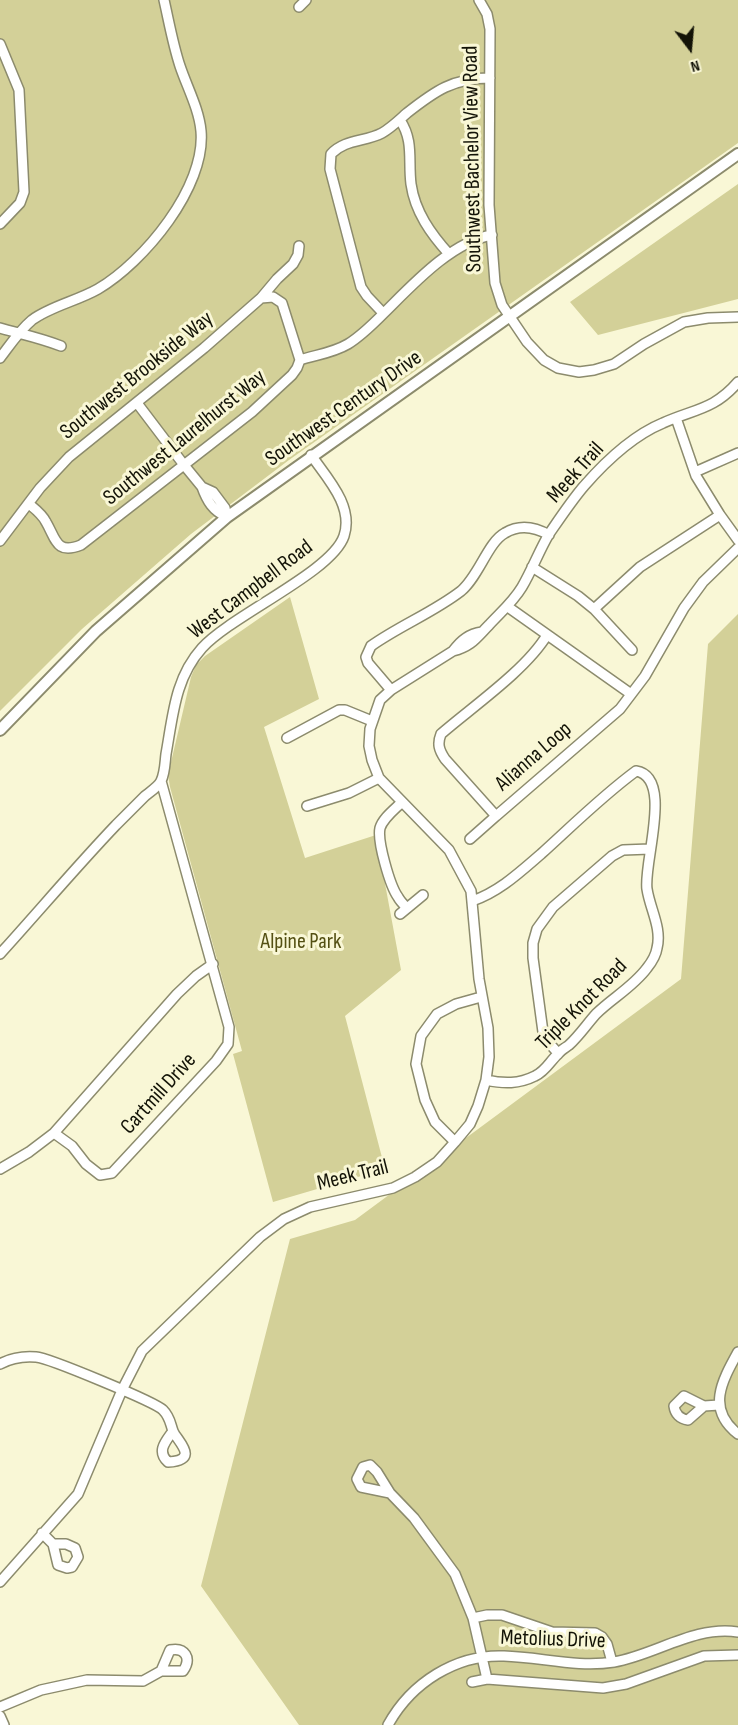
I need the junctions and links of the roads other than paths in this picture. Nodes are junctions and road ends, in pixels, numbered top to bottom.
1 (164, 0) edge
2 (479, 0) edge
3 (0, 44) edge
4 (490, 78) junction
5 (400, 120) junction
6 (738, 154) edge
7 (0, 225) edge
8 (492, 235) junction
9 (299, 246) dead end
10 (449, 254) junction
11 (261, 298) junction
12 (383, 313) junction
13 (510, 316) junction
14 (738, 317) edge
15 (0, 328) edge
16 (18, 334) junction
17 (62, 346) dead end
18 (0, 358) edge
19 (300, 360) junction
20 (738, 382) edge
21 (137, 403) junction
22 (676, 418) junction
23 (738, 453) edge
24 (311, 455) junction
25 (184, 465) junction
26 (695, 472) junction
27 (29, 504) junction
28 (720, 515) junction
29 (227, 517) junction
30 (549, 535) junction
31 (738, 540) edge
32 (0, 541) edge
33 (738, 548) edge
34 (532, 567) junction
35 (508, 607) junction
36 (594, 609) junction
37 (547, 636) junction
38 (632, 650) dead end
39 (391, 690) junction
40 (631, 694) junction
41 (372, 722) junction
42 (0, 730) edge
43 (286, 738) dead end
44 (379, 778) junction
45 (161, 781) junction
46 (402, 802) junction
47 (307, 806) dead end
48 (496, 816) junction
49 (471, 839) dead end
50 (650, 849) junction
51 (423, 895) dead end
52 (472, 901) junction
53 (0, 954) edge
54 (213, 964) junction
55 (481, 997) junction
56 (558, 1053) junction
57 (486, 1080) junction
58 (54, 1133) junction
59 (455, 1142) junction
60 (0, 1169) edge
61 (738, 1352) edge
62 (0, 1364) edge
63 (122, 1390) junction
64 (719, 1405) junction
65 (705, 1406) dead end
66 (173, 1431) dead end
67 (738, 1434) edge
68 (390, 1493) dead end
69 (42, 1533) junction
70 (53, 1544) dead end
71 (0, 1582) edge
72 (473, 1618) junction
73 (738, 1632) edge
74 (738, 1655) edge
75 (483, 1657) junction
76 (612, 1662) junction
77 (161, 1671) dead end
78 (487, 1678) junction
79 (472, 1682) dead end
80 (0, 1707) edge
81 (0, 1716) edge
82 (4, 1725) edge
83 (388, 1725) edge

1 - 16 street
2 - 4 street, Southwest Bachelor View Road
3 - 7 street
4 - 5 street
4 - 8 street, Southwest Bachelor View Road
5 - 10 street
5 - 12 street
6 - 13 main road, Southwest Century Drive
8 - 10 street
8 - 13 street, Southwest Bachelor View Road
9 - 11 street, Southwest Brookside Way
10 - 12 street
11 - 19 street
11 - 21 street, Southwest Brookside Way
12 - 19 street
13 - 14 street, Southwest Bachelor View Road
13 - 24 main road, Southwest Century Drive
15 - 16 street
16 - 17 street
16 - 18 street
19 - 25 street, Southwest Laurelhurst Way
20 - 22 street, Meek Trail
21 - 25 street
21 - 27 street, Southwest Brookside Way
22 - 26 street
22 - 30 street, Meek Trail
23 - 26 street
24 - 29 main road, Southwest Century Drive
24 - 45 street, West Campbell Road
25 - 27 street, Southwest Laurelhurst Way
25 - 29 street
26 - 28 street
27 - 32 street, Southwest Brookside Way
28 - 31 street
28 - 36 street
29 - 42 main road, Southwest Century Drive
30 - 34 street, Meek Trail
30 - 39 street
33 - 40 street, Alianna Loop
34 - 35 street, Meek Trail
34 - 36 street
35 - 37 street
35 - 39 street, Meek Trail
36 - 38 street
37 - 40 street
37 - 48 street, Alianna Loop
39 - 41 street, Meek Trail
40 - 48 street, Alianna Loop
41 - 43 street
41 - 44 street, Meek Trail
44 - 46 street, Meek Trail
44 - 47 street
45 - 53 street
45 - 54 street
46 - 51 street
46 - 52 street, Meek Trail
48 - 49 street
50 - 52 street, Triple Knot Road
50 - 56 street, Triple Knot Road
50 - 56 street
52 - 55 street, Meek Trail
54 - 58 street
54 - 58 street, Cartmill Drive
55 - 57 street, Meek Trail
55 - 59 street
56 - 57 street, Triple Knot Road
57 - 59 street, Meek Trail
58 - 60 street
59 - 63 street, Meek Trail
61 - 64 street
62 - 63 street
63 - 66 street
63 - 69 street, Meek Trail
64 - 65 street
64 - 67 street
68 - 72 street
69 - 70 street
69 - 71 street, Meek Trail
72 - 75 street
72 - 76 street
73 - 76 street, Metolius Drive
74 - 78 street
75 - 76 street, Metolius Drive
75 - 78 street
75 - 83 street, Metolius Drive
77 - 80 street
78 - 79 street
81 - 82 street

